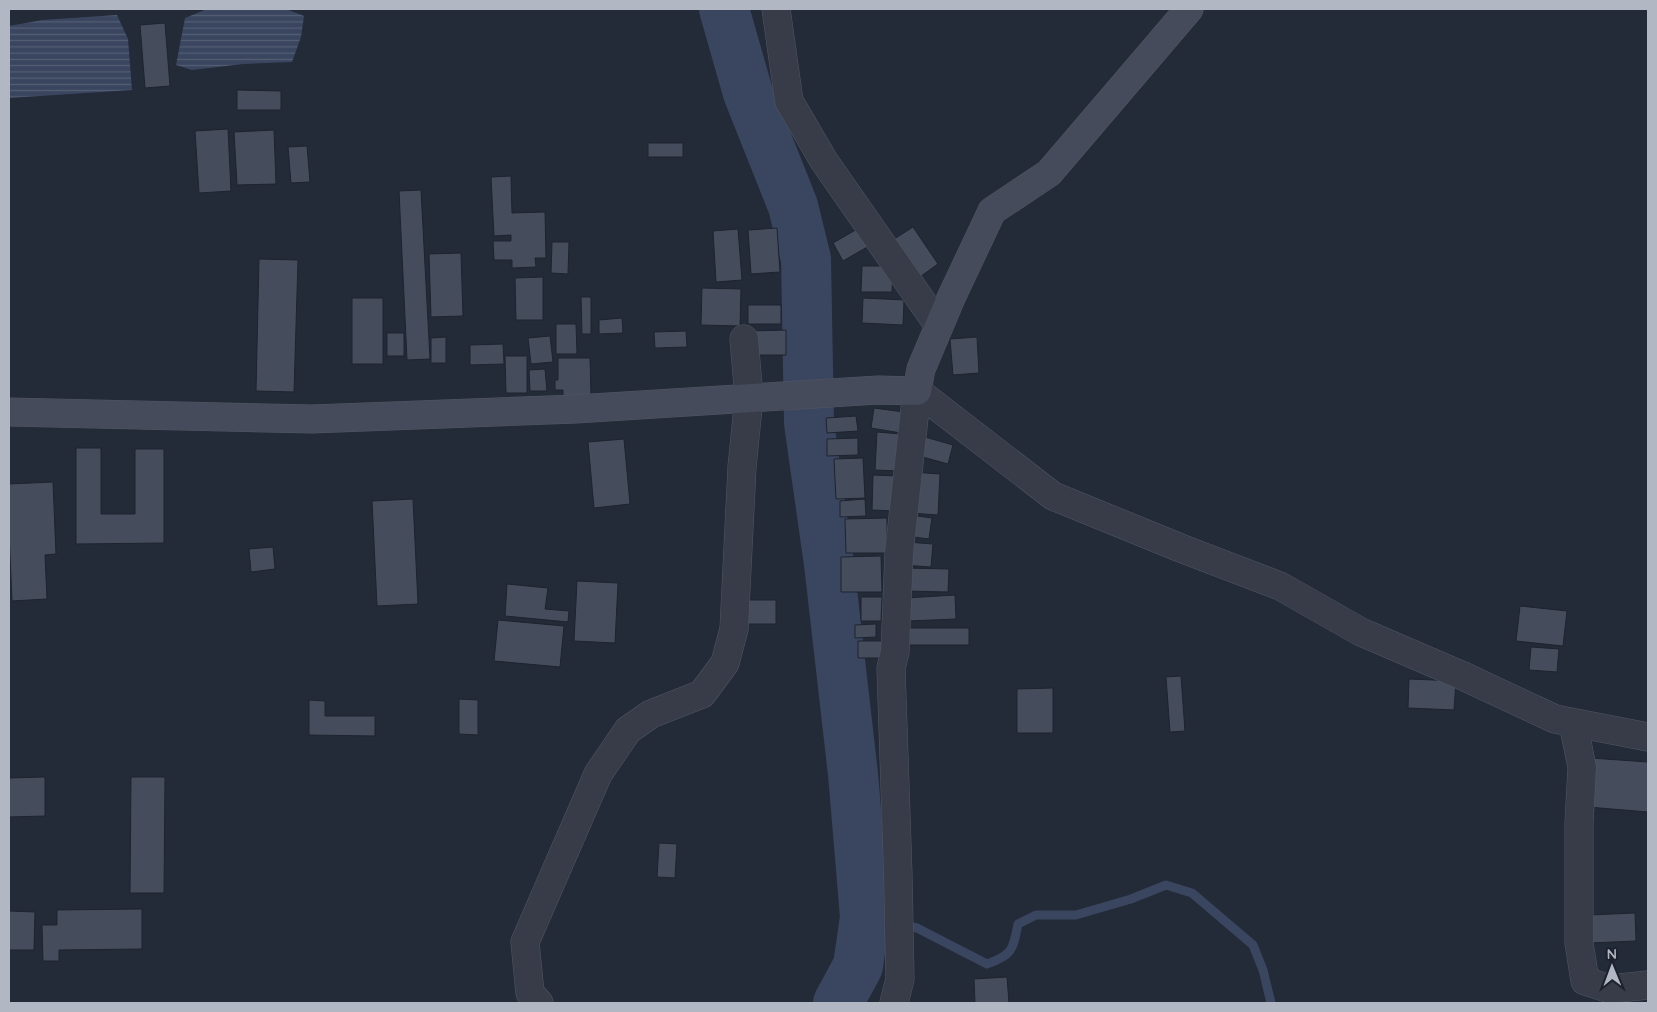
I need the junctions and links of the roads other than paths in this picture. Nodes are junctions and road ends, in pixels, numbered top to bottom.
1 (776, 9) edge
2 (1189, 9) edge
3 (939, 326) junction
4 (744, 339) dead end
5 (917, 391) junction
6 (749, 397) junction
7 (9, 412) edge
8 (1574, 723) junction
9 (1648, 737) edge
10 (1648, 986) edge
11 (897, 991) edge
12 (539, 1003) edge

1 - 3 street
2 - 3 street
3 - 5 street
4 - 6 street
5 - 6 street
5 - 8 street
5 - 11 street
6 - 7 street
6 - 12 street
8 - 9 street
8 - 10 street

